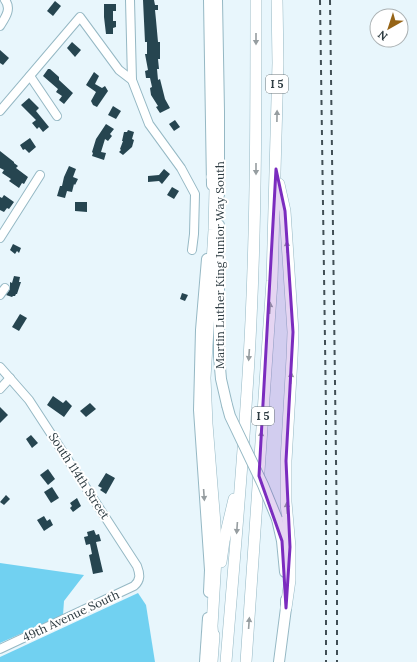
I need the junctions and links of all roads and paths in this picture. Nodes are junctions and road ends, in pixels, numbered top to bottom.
1 (5, 0) edge
2 (130, 0) edge
3 (210, 0) edge
4 (217, 0) edge
5 (256, 0) edge
6 (277, 0) edge
7 (0, 26) edge
8 (30, 76) junction
9 (132, 80) junction
10 (0, 111) edge
11 (57, 116) dead end
12 (276, 169) junction
13 (40, 175) dead end
14 (212, 177) junction
15 (0, 238) edge
16 (192, 250) dead end
17 (0, 367) edge
18 (10, 378) junction
19 (0, 389) edge
20 (242, 461) junction
21 (139, 580) joint
22 (286, 608) junction
23 (213, 641) junction
24 (0, 649) edge
25 (205, 662) edge
26 (212, 662) edge
27 (226, 662) edge
28 (246, 662) edge
29 (279, 662) edge

1 - 7 street
2 - 9 street
3 - 14 main road, Martin Luther King Junior Way South
4 - 22 main road, Martin Luther King Junior Way South, bridge
5 -> 20 highway, I 5
12 -> 6 highway, I 5
8 - 9 street
8 - 10 street
8 - 11 street
9 - 16 street
22 -> 12 highway
28 -> 12 highway, I 5
13 - 15 street
14 - 23 highway
14 -> 25 main road, Martin Luther King Junior Way South
17 - 18 street, South 114th Street
18 - 19 street
18 - 21 street, South 114th Street
20 - 23 highway
20 -> 27 highway, I 5
21 - 24 street, 49th Avenue South
22 - 29 main road, Martin Luther King Junior Way South
23 - 26 highway

